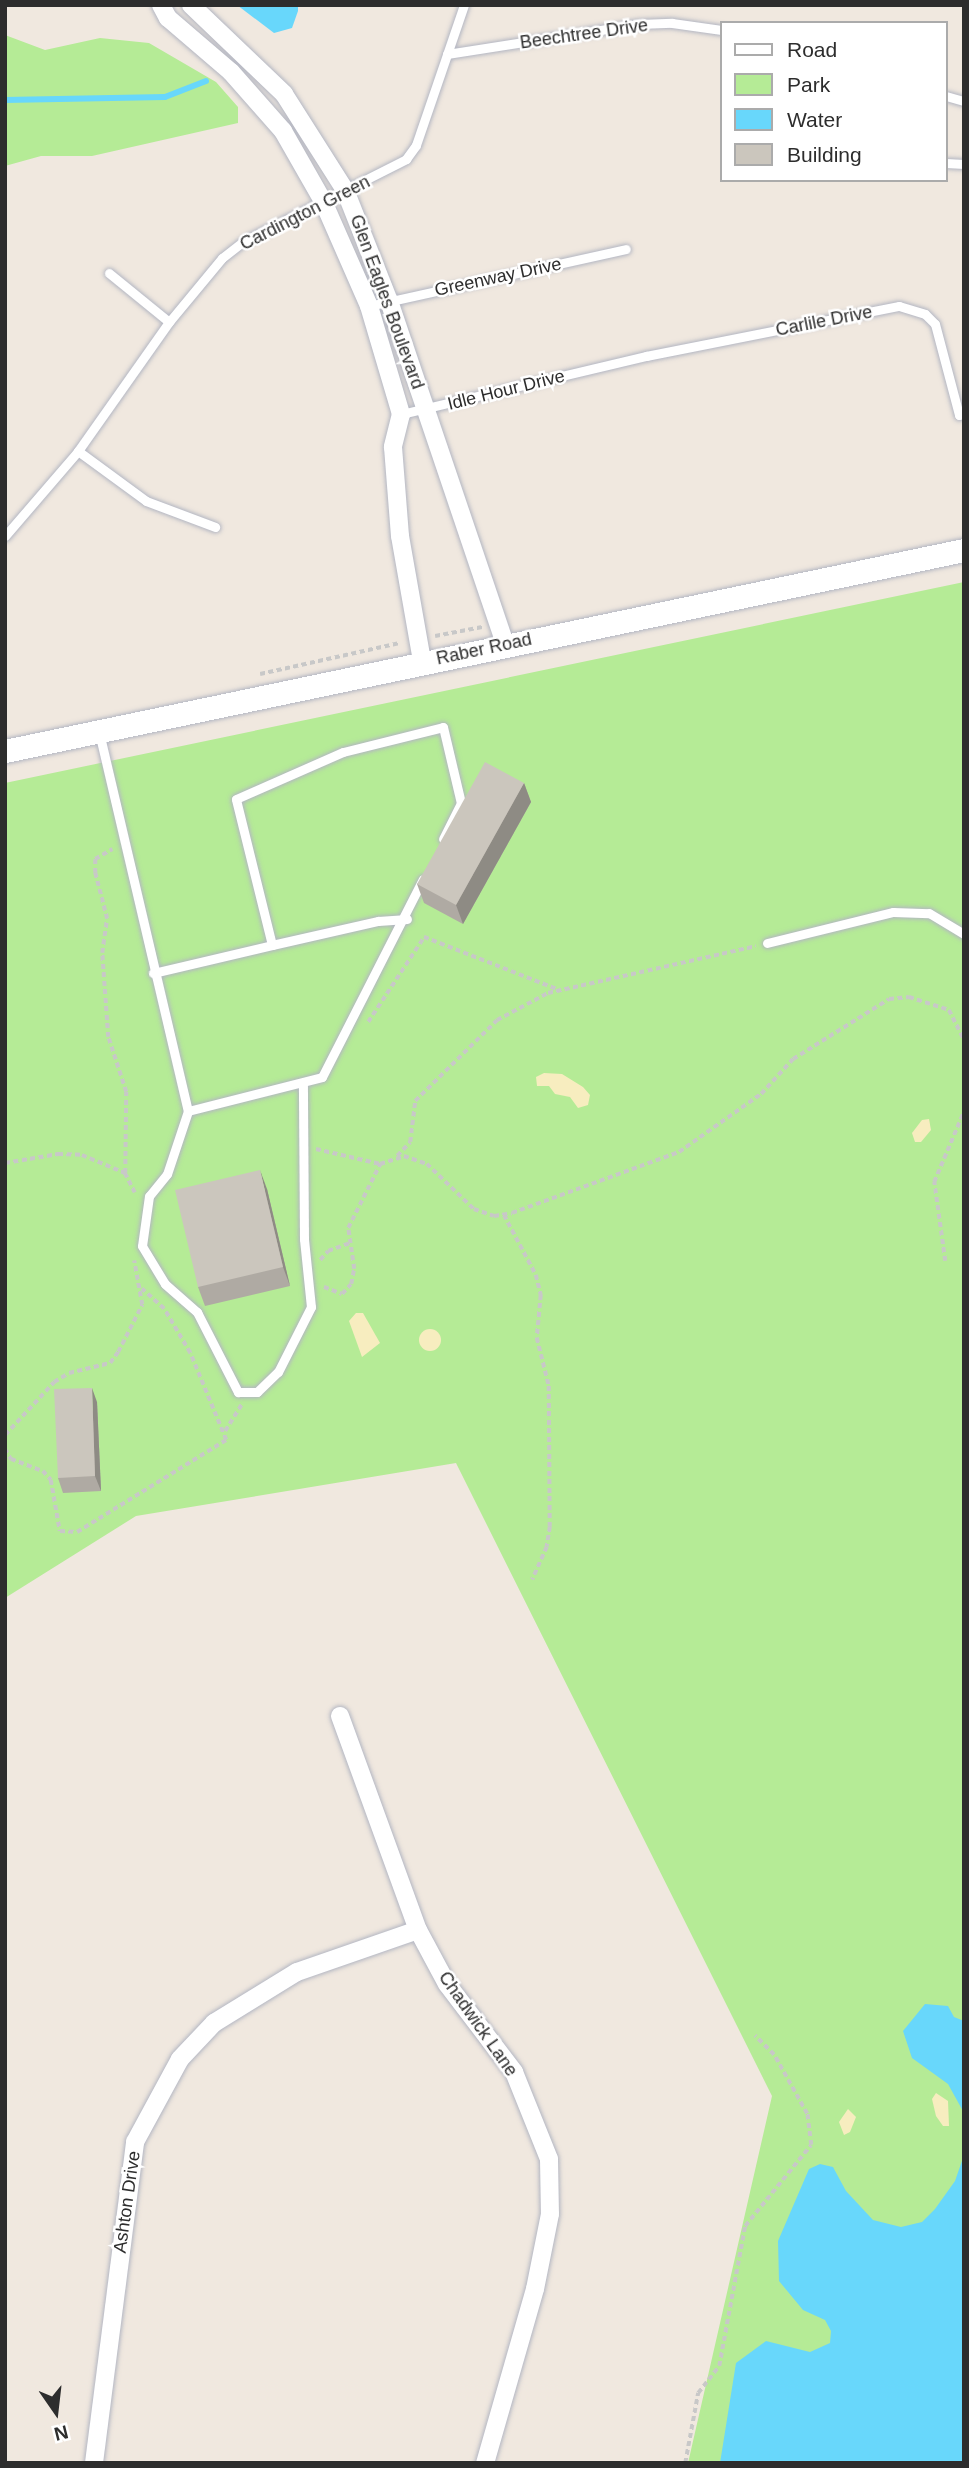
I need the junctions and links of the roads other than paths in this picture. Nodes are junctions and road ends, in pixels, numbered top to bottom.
1 (161, 5) edge
2 (191, 5) edge
3 (464, 5) edge
4 (720, 30) edge
5 (447, 54) junction
6 (345, 190) junction
7 (323, 201) junction
8 (626, 249) dead end
9 (108, 273) dead end
10 (389, 301) junction
11 (369, 306) junction
12 (169, 322) junction
13 (611, 365) joint
14 (426, 410) junction
15 (964, 413) edge
16 (401, 414) junction
17 (78, 451) junction
18 (215, 527) dead end
19 (5, 536) edge
20 (964, 550) edge
21 (505, 644) junction
22 (422, 662) junction
23 (99, 731) junction
24 (5, 751) edge
25 (440, 845) edge
26 (429, 866) edge
27 (407, 919) junction
28 (964, 934) edge
29 (767, 943) road end
30 (272, 945) junction
31 (153, 973) junction
32 (303, 1084) junction
33 (188, 1111) junction
34 (340, 1716) dead end
35 (418, 1930) junction
36 (94, 2463) edge
37 (485, 2463) edge

1 - 7 street, Glen Eagles Boulevard
2 - 6 street, Glen Eagles Boulevard
3 - 5 lane, Cardington Green
4 - 5 lane, Beechtree Drive
5 - 6 lane, Cardington Green
6 - 7 lane, Cardington Green
6 - 10 street, Glen Eagles Boulevard
7 - 11 street, Glen Eagles Boulevard
7 - 12 lane, Cardington Green
8 - 10 lane, Greenway Drive
9 - 12 lane
10 - 11 lane, Greenway Drive
10 - 14 street, Glen Eagles Boulevard
11 - 16 street, Glen Eagles Boulevard
12 - 17 lane, Cardington Green
13 - 14 lane, Idle Hour Drive
13 - 15 lane, Carlile Drive
14 - 16 lane, Idle Hour Drive
14 - 21 street, Glen Eagles Boulevard
16 - 22 street, Glen Eagles Boulevard
17 - 18 lane
17 - 19 lane, Cardington Green
20 - 21 street, Raber Road
21 - 22 street, Raber Road
22 - 23 street, Raber Road
23 - 24 street, Raber Road
23 - 31 lane
25 - 30 lane
26 - 27 lane
27 - 30 lane
27 - 32 lane
28 - 29 lane
30 - 31 lane
31 - 33 lane
32 - 33 lane
32 - 33 lane
34 - 35 street, Chadwick Lane
35 - 36 street, Ashton Drive
35 - 37 street, Chadwick Lane

